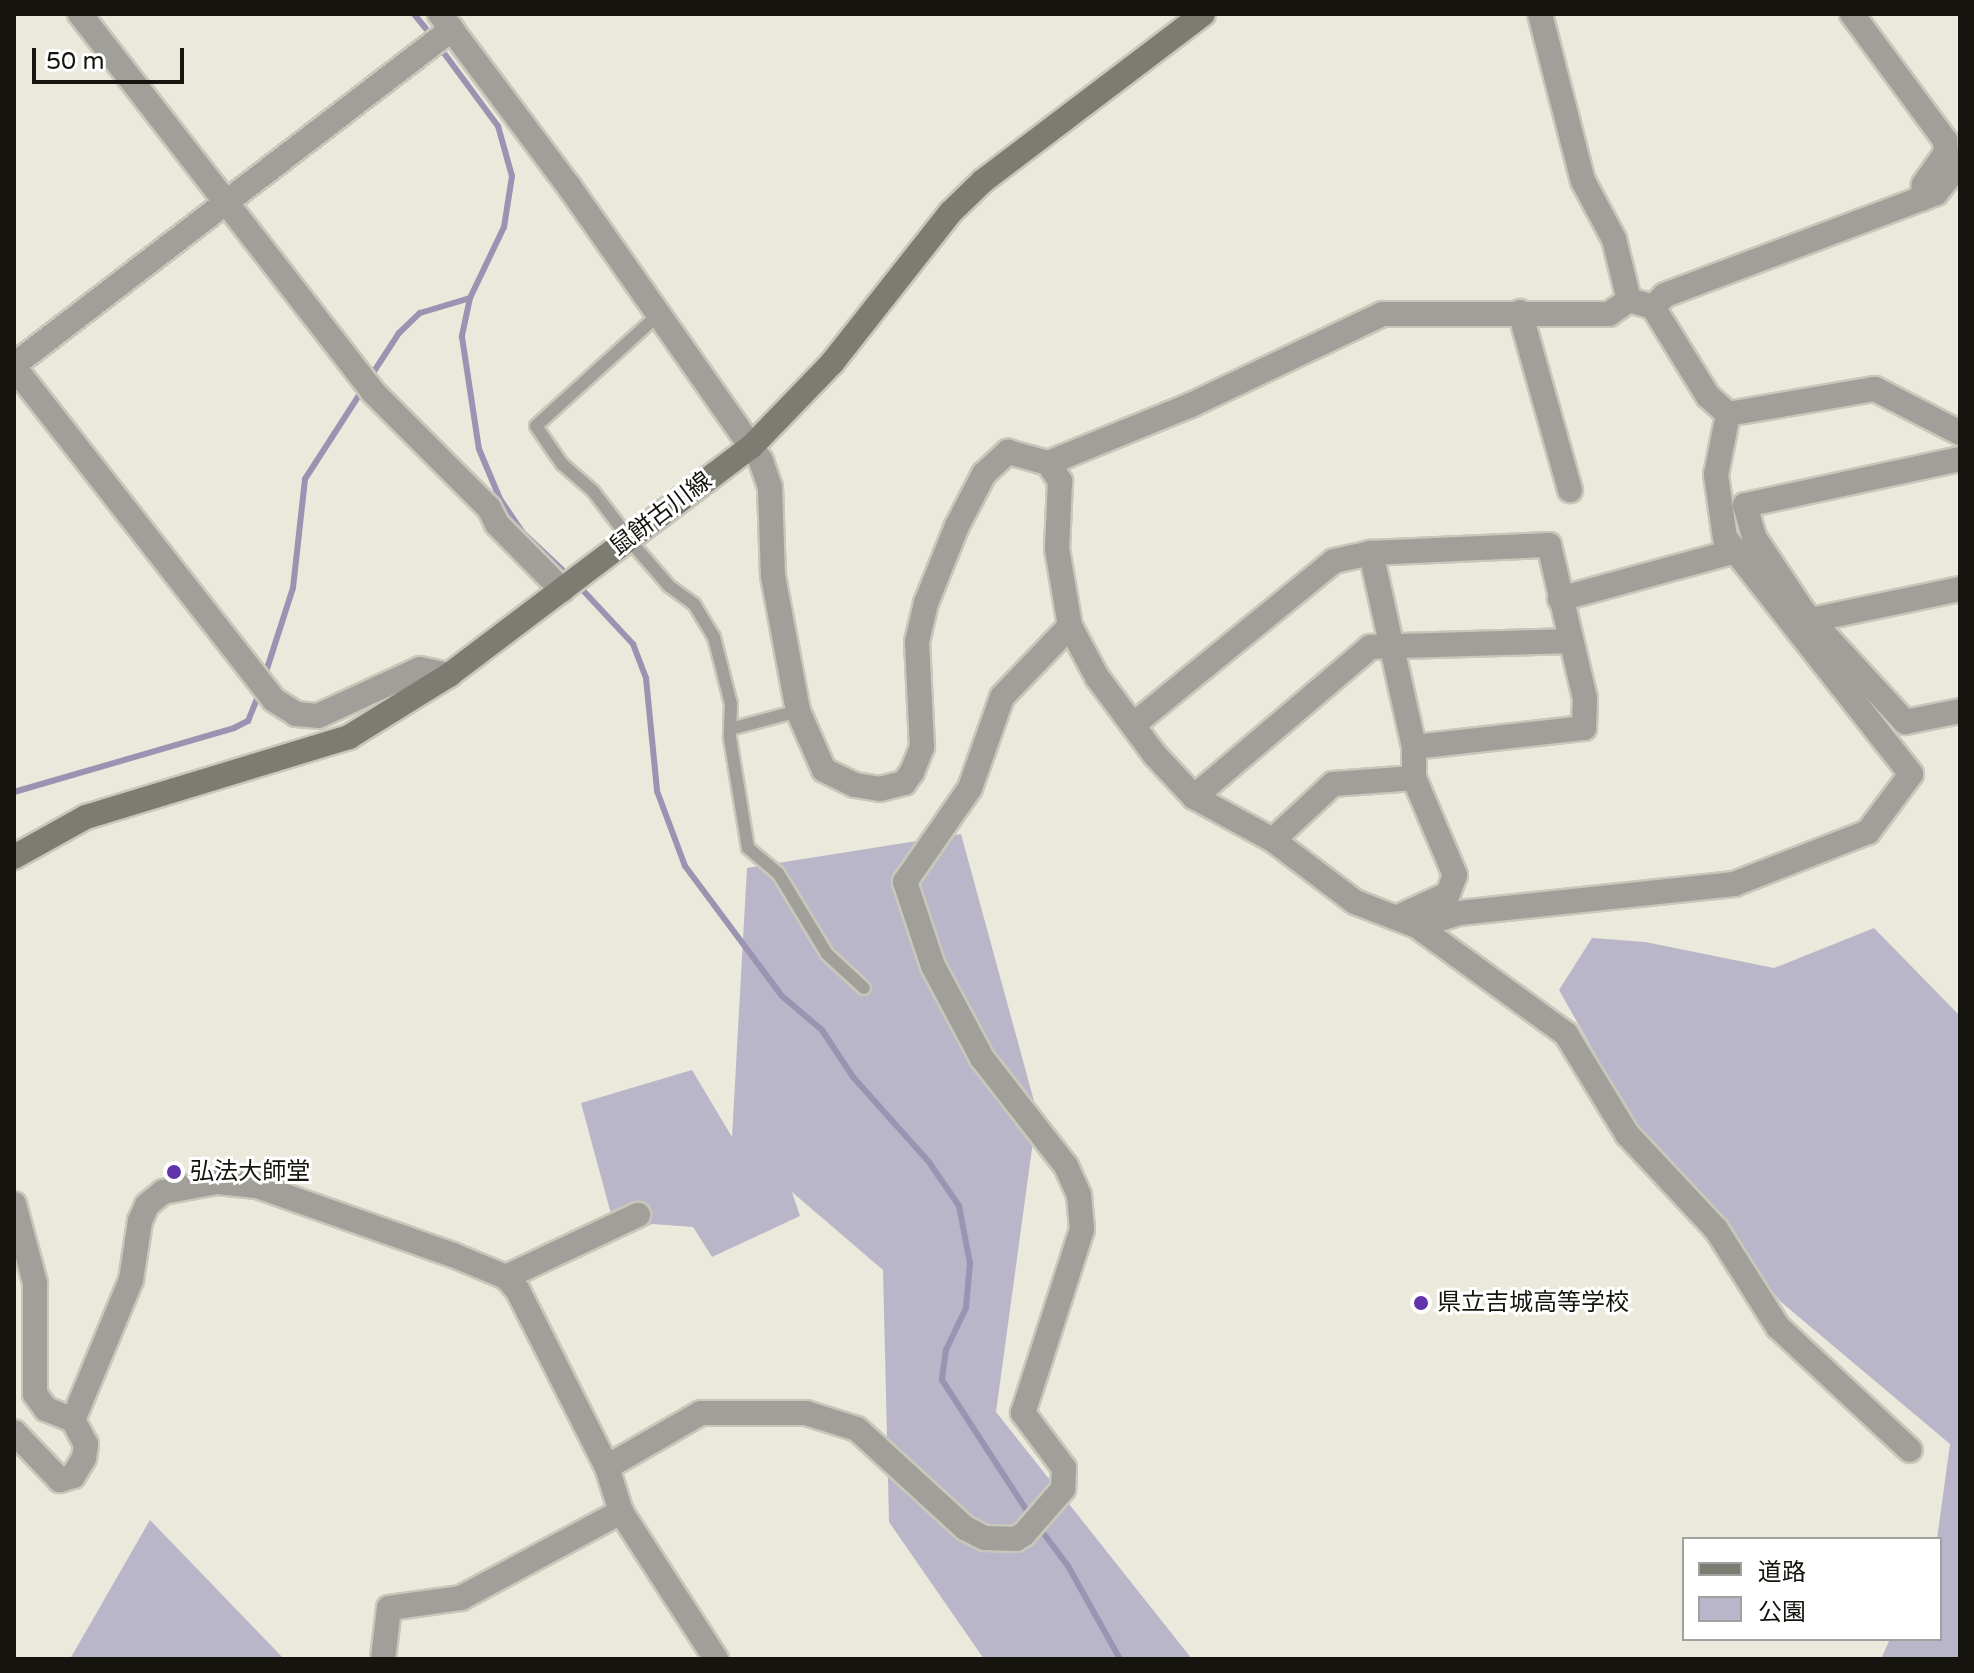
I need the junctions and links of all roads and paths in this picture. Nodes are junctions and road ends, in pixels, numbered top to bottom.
1 (80, 14) edge
2 (1203, 14) edge
3 (1540, 14) edge
4 (1852, 14) edge
5 (440, 32) edge
6 (1960, 163) edge
7 (1922, 199) junction
8 (226, 203) junction
9 (1629, 300) junction
10 (1653, 307) junction
11 (1520, 312) junction
12 (658, 315) junction
13 (14, 366) edge
14 (1728, 414) junction
15 (1960, 433) edge
16 (751, 447) junction
17 (1960, 459) edge
18 (1048, 463) junction
19 (1570, 490) dead end
20 (633, 543) junction
21 (1735, 551) junction
22 (1371, 553) junction
23 (569, 584) junction
24 (1960, 589) edge
25 (1560, 599) junction
26 (1811, 620) dead end
27 (1070, 626) junction
28 (1568, 641) junction
29 (1391, 645) junction
30 (449, 675) junction
31 (798, 711) junction
32 (1960, 711) edge
33 (1133, 725) junction
34 (730, 729) junction
35 (1414, 747) junction
36 (1414, 778) junction
37 (1194, 797) junction
38 (1273, 840) junction
39 (14, 857) edge
40 (1407, 922) junction
41 (864, 988) dead end
42 (14, 1204) edge
43 (638, 1215) dead end
44 (506, 1277) junction
45 (73, 1420) junction
46 (14, 1432) edge
47 (1910, 1450) dead end
48 (607, 1467) junction
49 (621, 1512) junction
50 (383, 1659) edge
51 (716, 1659) edge

1 - 8 street
2 - 16 main road, 鼠餅古川線
3 - 9 street
4 - 7 street
5 - 8 street
5 - 12 street
6 - 7 street
7 - 10 street
8 - 13 street
8 - 23 street
9 - 10 street
9 - 11 street
10 - 14 street
11 - 18 street
11 - 19 street
12 - 16 street
12 - 20 lane
13 - 30 street
14 - 15 street
14 - 21 street
16 - 20 main road, 鼠餅古川線
16 - 31 street
17 - 32 street
18 - 27 street
18 - 31 street
20 - 23 main road, 鼠餅古川線
20 - 34 lane
21 - 25 street
21 - 40 street
22 - 25 street
22 - 29 street
22 - 33 street
23 - 30 main road, 鼠餅古川線
24 - 26 street
25 - 28 street
27 - 33 street
27 - 48 street
28 - 29 street
28 - 35 street
29 - 35 street
29 - 37 street
30 - 39 main road, 鼠餅古川線
31 - 34 lane
33 - 37 street
34 - 41 lane
35 - 36 street
36 - 38 street
36 - 40 street
37 - 38 street
38 - 40 street
40 - 47 street
42 - 45 street
43 - 44 street
44 - 45 street
44 - 48 street
45 - 46 street
48 - 49 street
49 - 50 street
49 - 51 street

